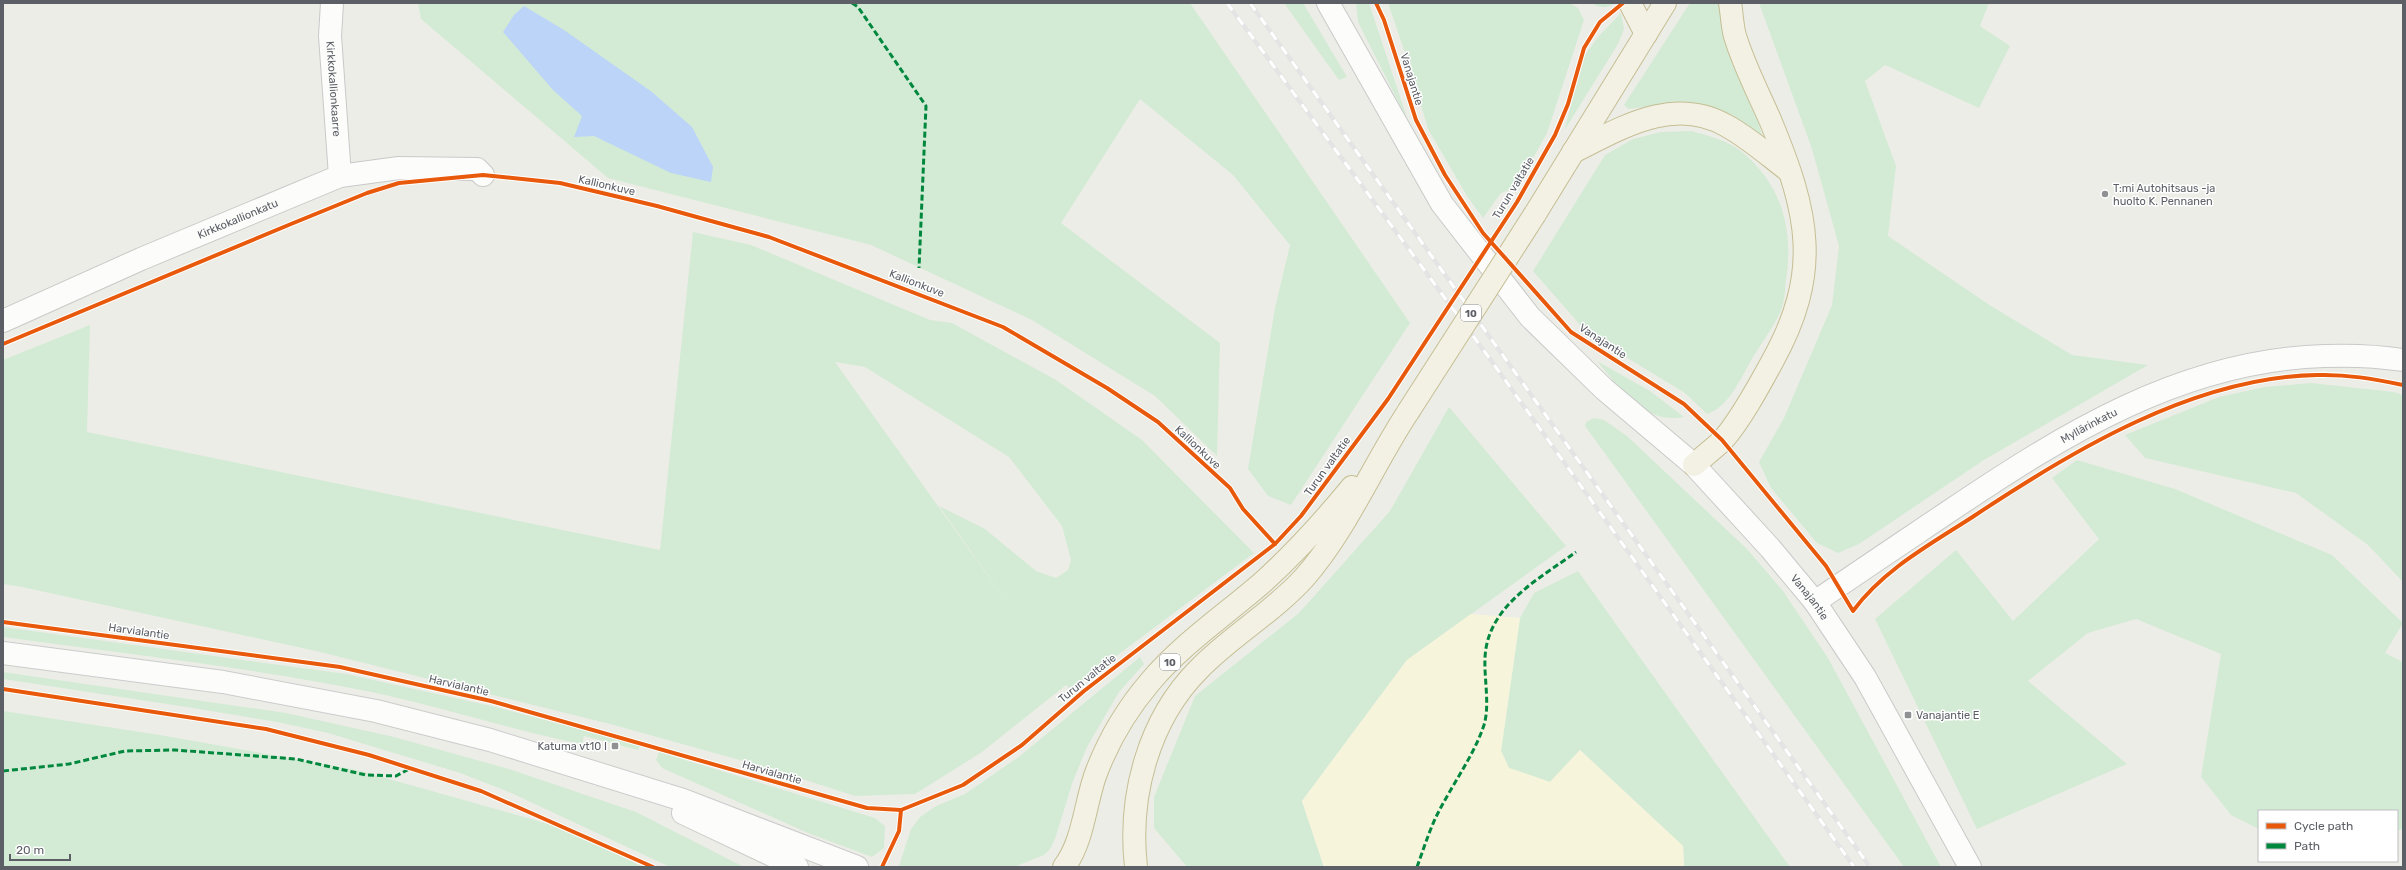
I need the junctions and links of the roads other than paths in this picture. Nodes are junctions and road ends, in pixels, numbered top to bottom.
1 (332, 3) edge
2 (1328, 3) edge
3 (1630, 3) edge
4 (1665, 3) edge
5 (1730, 3) edge
6 (1646, 34) junction
7 (1573, 152) junction
8 (1789, 171) junction
9 (483, 174) dead end
10 (340, 176) junction
11 (3, 321) edge
12 (2403, 360) edge
13 (1383, 450) junction
14 (1694, 464) junction
15 (1815, 602) junction
16 (3, 653) edge
17 (593, 772) junction
18 (796, 867) edge
19 (857, 867) edge
20 (1064, 867) edge
21 (1136, 867) edge
22 (1970, 867) edge

1 - 10 street, Kirkkokallionkaarre
2 - 14 street, Vanajantie
3 - 6 highway
4 - 6 highway, 10
5 - 8 highway
6 - 7 highway, 10
7 - 8 highway
7 - 13 highway, 10, bridge
8 - 14 highway
9 - 10 street, Kirkkokallionkatu
10 - 11 street, Kirkkokallionkatu
12 - 15 street, Myllärinkatu
13 - 20 highway, 10
13 - 21 highway, 10
14 - 15 street, Vanajantie
15 - 22 street, Vanajantie
16 - 17 street
17 - 18 street
17 - 19 street

